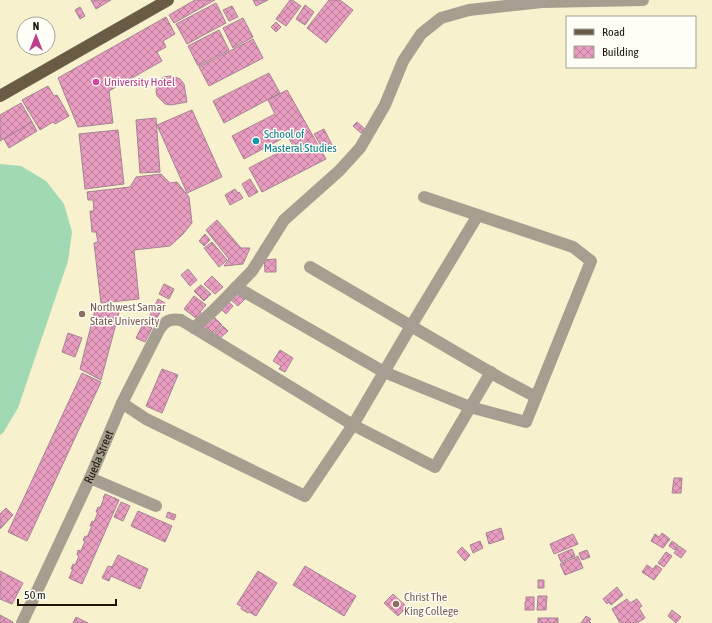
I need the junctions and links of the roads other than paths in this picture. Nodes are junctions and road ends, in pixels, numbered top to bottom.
1 (168, 0) edge
2 (643, 0) edge
3 (0, 96) edge
4 (424, 197) dead end
5 (478, 215) junction
6 (310, 267) dead end
7 (236, 287) junction
8 (411, 326) junction
9 (194, 328) junction
10 (384, 372) junction
11 (491, 372) junction
12 (536, 397) junction
13 (122, 403) junction
14 (470, 407) junction
15 (353, 425) junction
16 (90, 478) junction
17 (156, 506) dead end
18 (22, 623) edge

1 - 3 main road
2 - 7 street
4 - 5 street
5 - 8 street
5 - 12 street
6 - 8 street
7 - 9 street
7 - 10 street
8 - 10 street
8 - 11 street
9 - 13 street, Rueda Street
9 - 15 street
10 - 14 street
10 - 15 street
11 - 12 street
11 - 14 street
12 - 14 street
13 - 15 street
13 - 16 street, Rueda Street
14 - 15 street
16 - 17 street
16 - 18 street, Rueda Street

